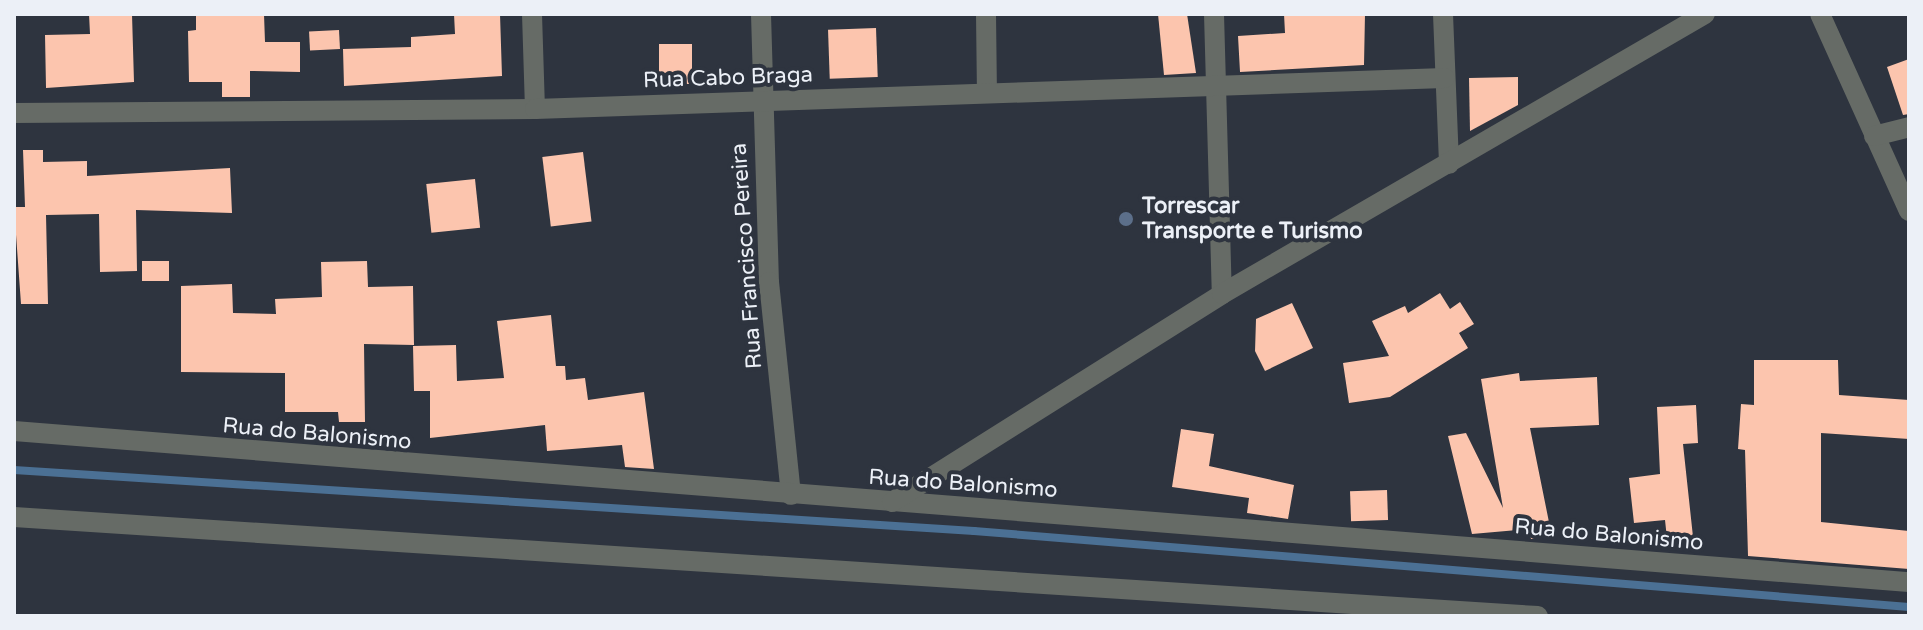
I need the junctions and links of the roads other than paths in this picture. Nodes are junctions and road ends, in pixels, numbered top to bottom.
1 (532, 14) edge
2 (761, 14) edge
3 (986, 14) edge
4 (1214, 14) edge
5 (1443, 14) edge
6 (1705, 14) edge
7 (1820, 14) edge
8 (1444, 78) junction
9 (1216, 90) junction
10 (987, 93) junction
11 (761, 102) junction
12 (535, 109) junction
13 (14, 113) edge
14 (1909, 127) edge
15 (1874, 136) junction
16 (1449, 164) junction
17 (1909, 211) edge
18 (1222, 294) junction
19 (14, 431) edge
20 (791, 495) junction
21 (892, 502) junction
22 (14, 517) edge
23 (1909, 582) edge
24 (1538, 616) edge

1 - 12 street
2 - 11 street, Rua Francisco Pereira
3 - 10 street
4 - 9 street
5 - 8 street
6 - 16 street
7 - 15 street
8 - 9 street, Rua Cabo Braga
8 - 16 street
9 - 10 street, Rua Cabo Braga
9 - 18 street
10 - 11 street, Rua Cabo Braga
11 - 12 street, Rua Cabo Braga
11 - 20 street, Rua Francisco Pereira
12 - 13 street, Rua Cabo Braga
14 - 15 street
15 - 17 street
16 - 18 street
18 - 21 street
19 - 20 street, Rua do Balonismo
20 - 21 street, Rua do Balonismo
21 - 23 street, Rua do Balonismo
22 - 24 street

